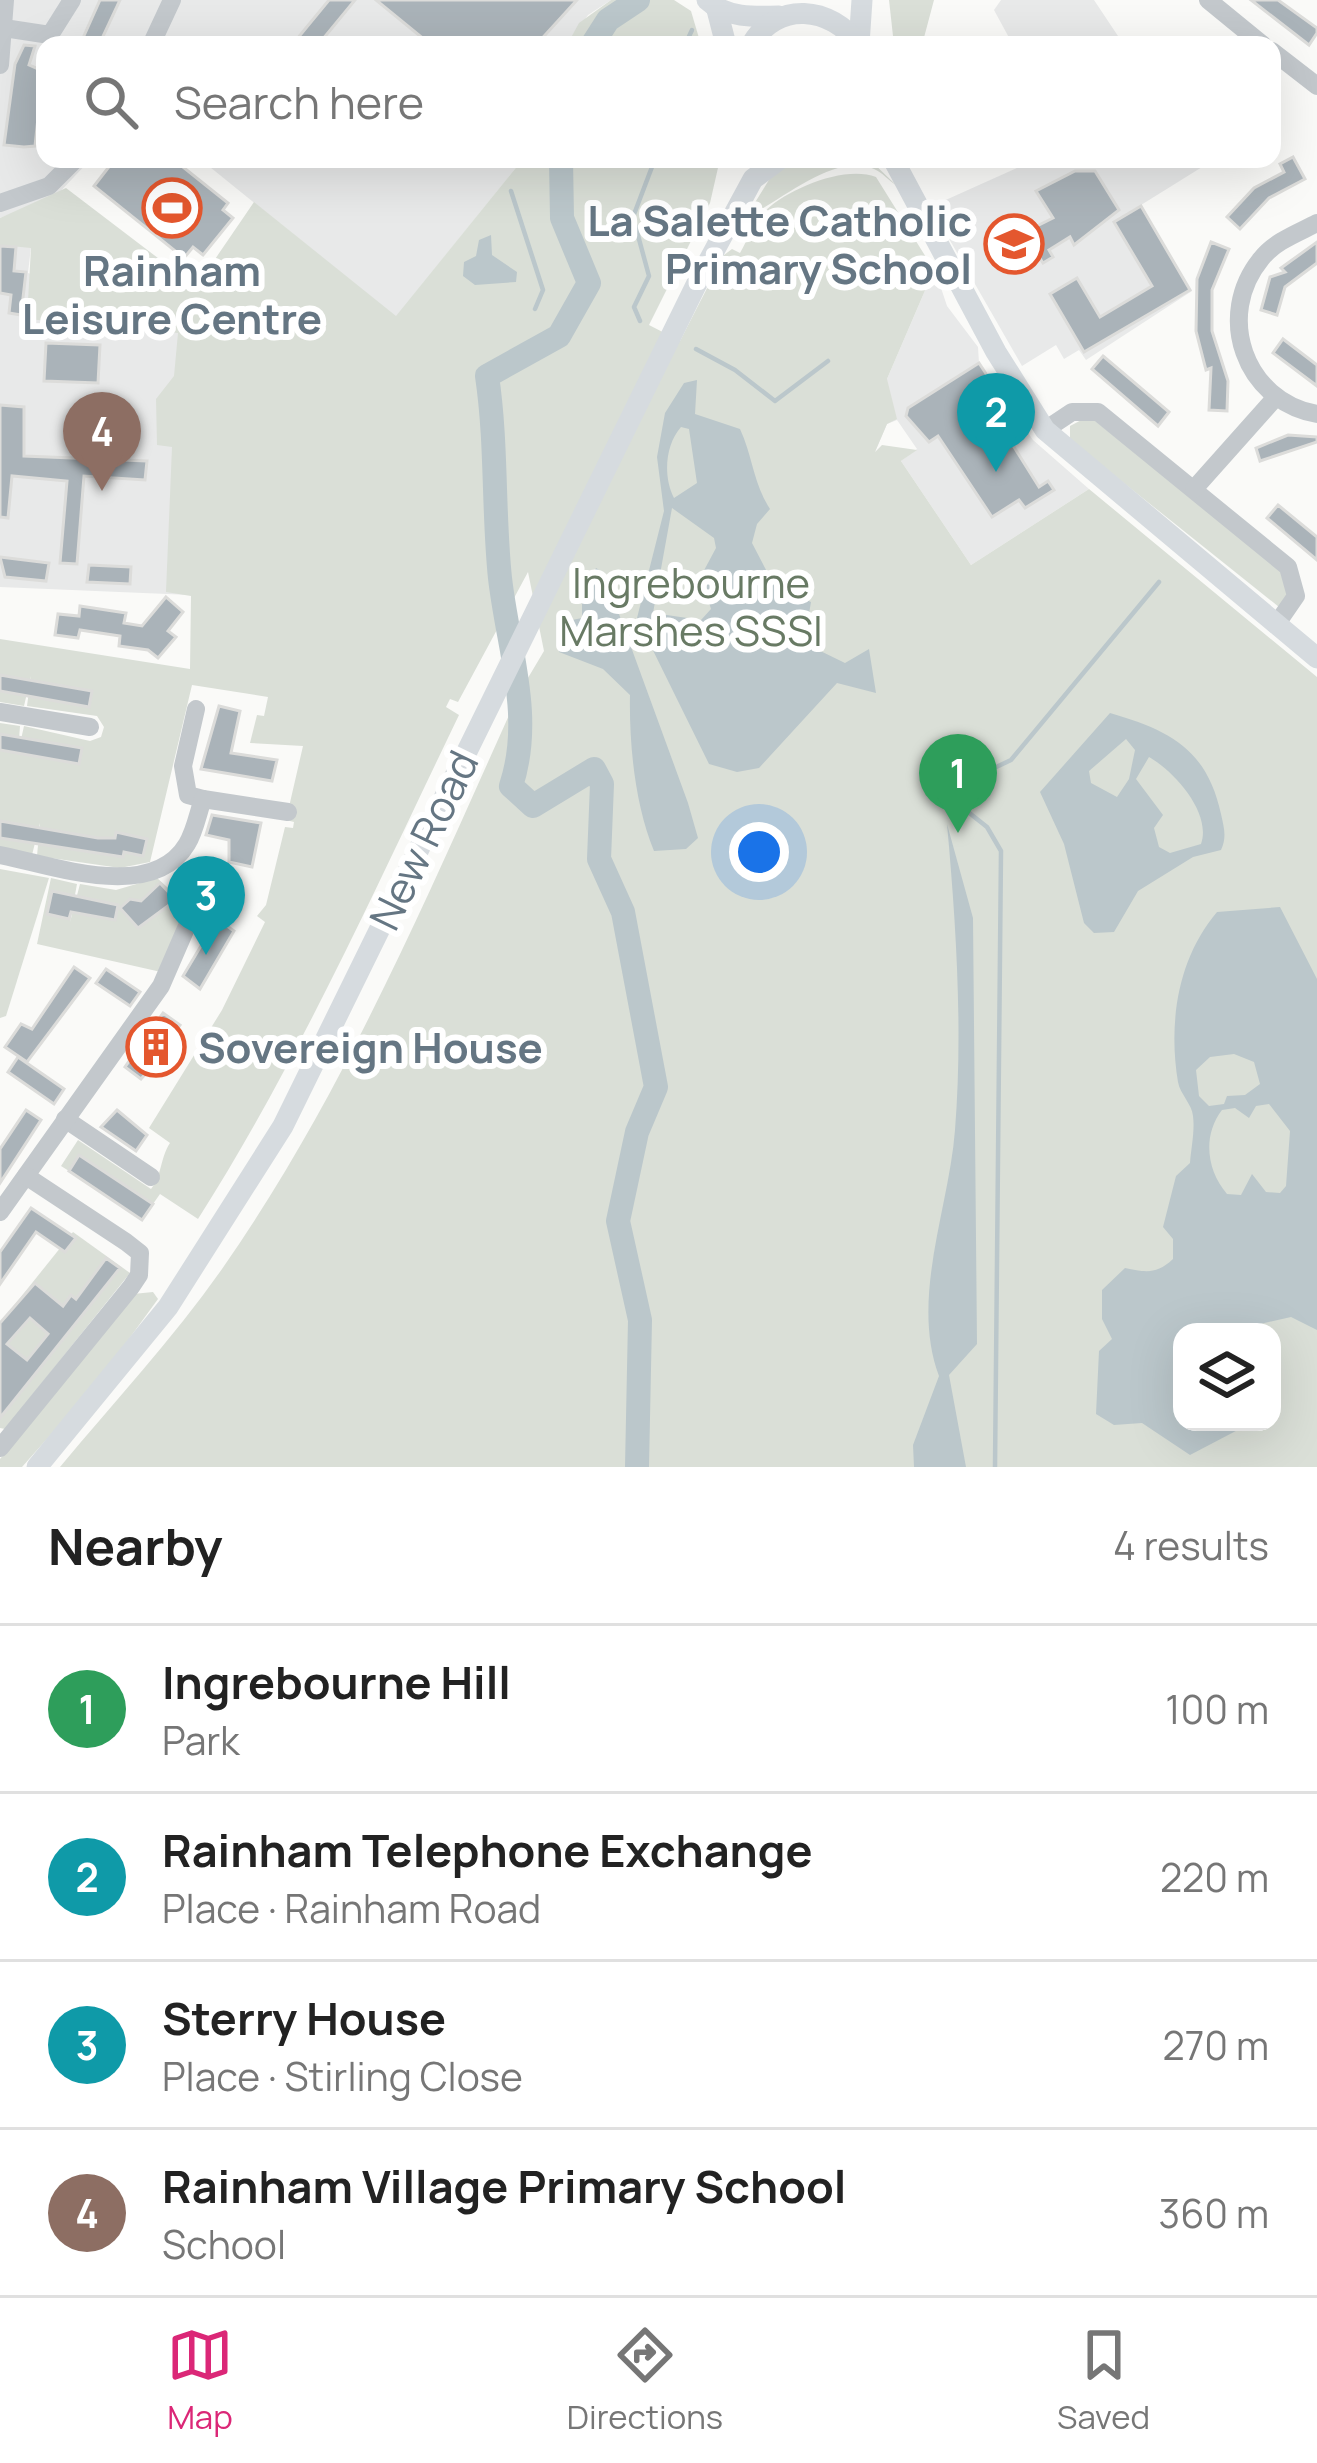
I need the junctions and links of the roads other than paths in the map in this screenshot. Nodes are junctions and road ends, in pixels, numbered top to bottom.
1 (5, 0) edge
2 (72, 0) edge
3 (172, 0) edge
4 (862, 0) edge
5 (1208, 0) edge
6 (712, 5) edge
7 (800, 9) edge
8 (4, 28) junction
9 (155, 36) edge
10 (723, 36) edge
11 (758, 36) edge
12 (850, 36) edge
13 (860, 36) edge
14 (1252, 36) edge
15 (1281, 57) edge
16 (0, 65) edge
17 (1317, 86) edge
18 (67, 168) edge
19 (898, 168) edge
20 (752, 169) edge
21 (1, 202) edge
22 (1317, 223) edge
23 (1276, 397) junction
24 (1317, 414) edge
25 (1046, 430) junction
26 (1194, 488) junction
27 (1276, 625) junction
28 (1317, 658) edge
29 (196, 709) dead end
30 (0, 712) edge
31 (91, 727) dead end
32 (201, 804) junction
33 (288, 812) dead end
34 (0, 855) edge
35 (214, 894) dead end
36 (65, 1120) junction
37 (26, 1176) junction
38 (151, 1178) dead end
39 (0, 1212) edge
40 (2, 1443) edge
41 (37, 1467) edge

1 - 8 street
2 - 8 street
3 - 9 street
4 - 13 main road
5 - 14 street
6 - 7 main road
6 - 10 main road
7 - 11 main road
7 - 12 main road
8 - 16 street
15 - 17 street
18 - 21 street
19 - 25 main road
20 - 41 main road, New Road
22 - 23 street
23 - 24 street
23 - 26 street
25 - 26 street
25 - 27 main road
26 - 27 street
27 - 28 main road
29 - 32 street
30 - 31 street
32 - 33 street
32 - 34 street
35 - 36 street
36 - 37 street
36 - 38 street
37 - 39 street
37 - 40 street

